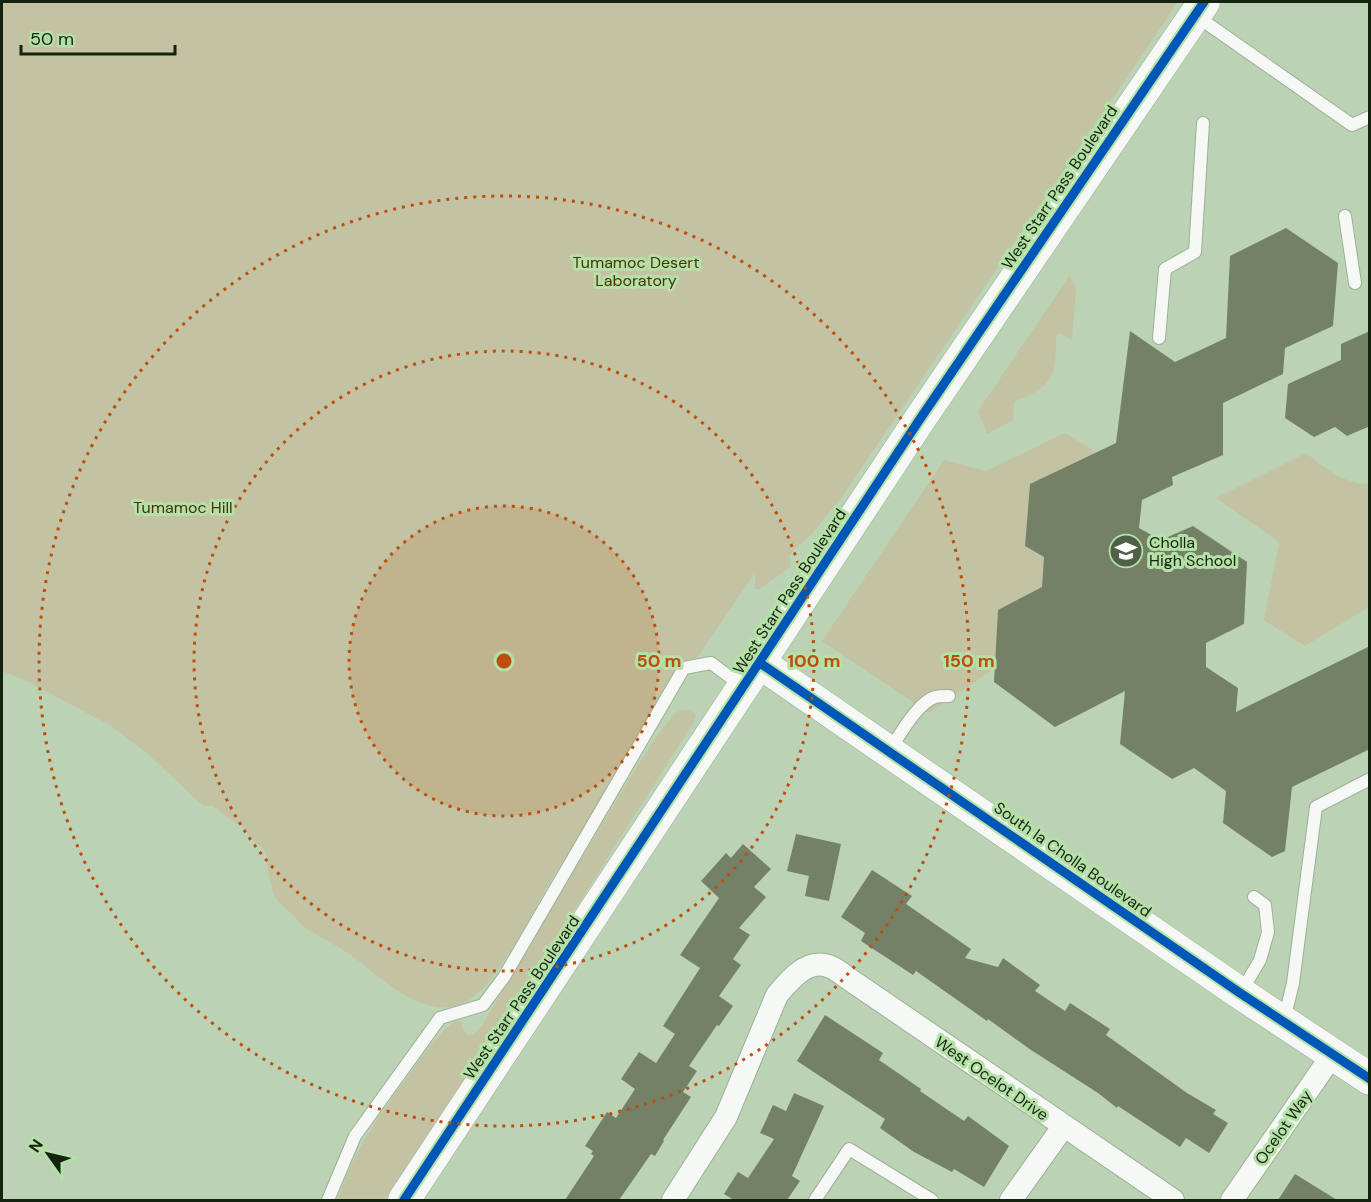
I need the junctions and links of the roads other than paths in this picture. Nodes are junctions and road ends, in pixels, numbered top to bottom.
1 (1200, 8) edge
2 (1370, 117) edge
3 (1203, 123) dead end
4 (1346, 216) dead end
5 (1354, 283) dead end
6 (1159, 338) dead end
7 (752, 676) junction
8 (949, 696) dead end
9 (889, 751) junction
10 (1370, 779) edge
11 (1254, 897) dead end
12 (1240, 993) junction
13 (1284, 1021) junction
14 (1333, 1054) junction
15 (1370, 1079) edge
16 (1063, 1127) junction
17 (328, 1200) edge
18 (404, 1200) edge
19 (673, 1200) edge
20 (815, 1200) edge
21 (932, 1200) edge
22 (1011, 1200) edge
23 (1173, 1200) edge
24 (1232, 1200) edge

1 - 2 lane
1 - 7 main road, West Starr Pass Boulevard
3 - 6 lane
4 - 5 lane
7 - 9 main road, South la Cholla Boulevard
7 - 17 lane
7 - 18 main road, West Starr Pass Boulevard
8 - 9 lane
9 - 12 main road, South la Cholla Boulevard
10 - 13 lane
11 - 12 lane
12 - 13 main road, South la Cholla Boulevard
13 - 14 main road, South la Cholla Boulevard
14 - 15 main road, South la Cholla Boulevard
14 - 24 street, Ocelot Way
16 - 19 street, West Ocelot Drive
16 - 22 street
16 - 23 street, West Ocelot Drive
20 - 21 lane

